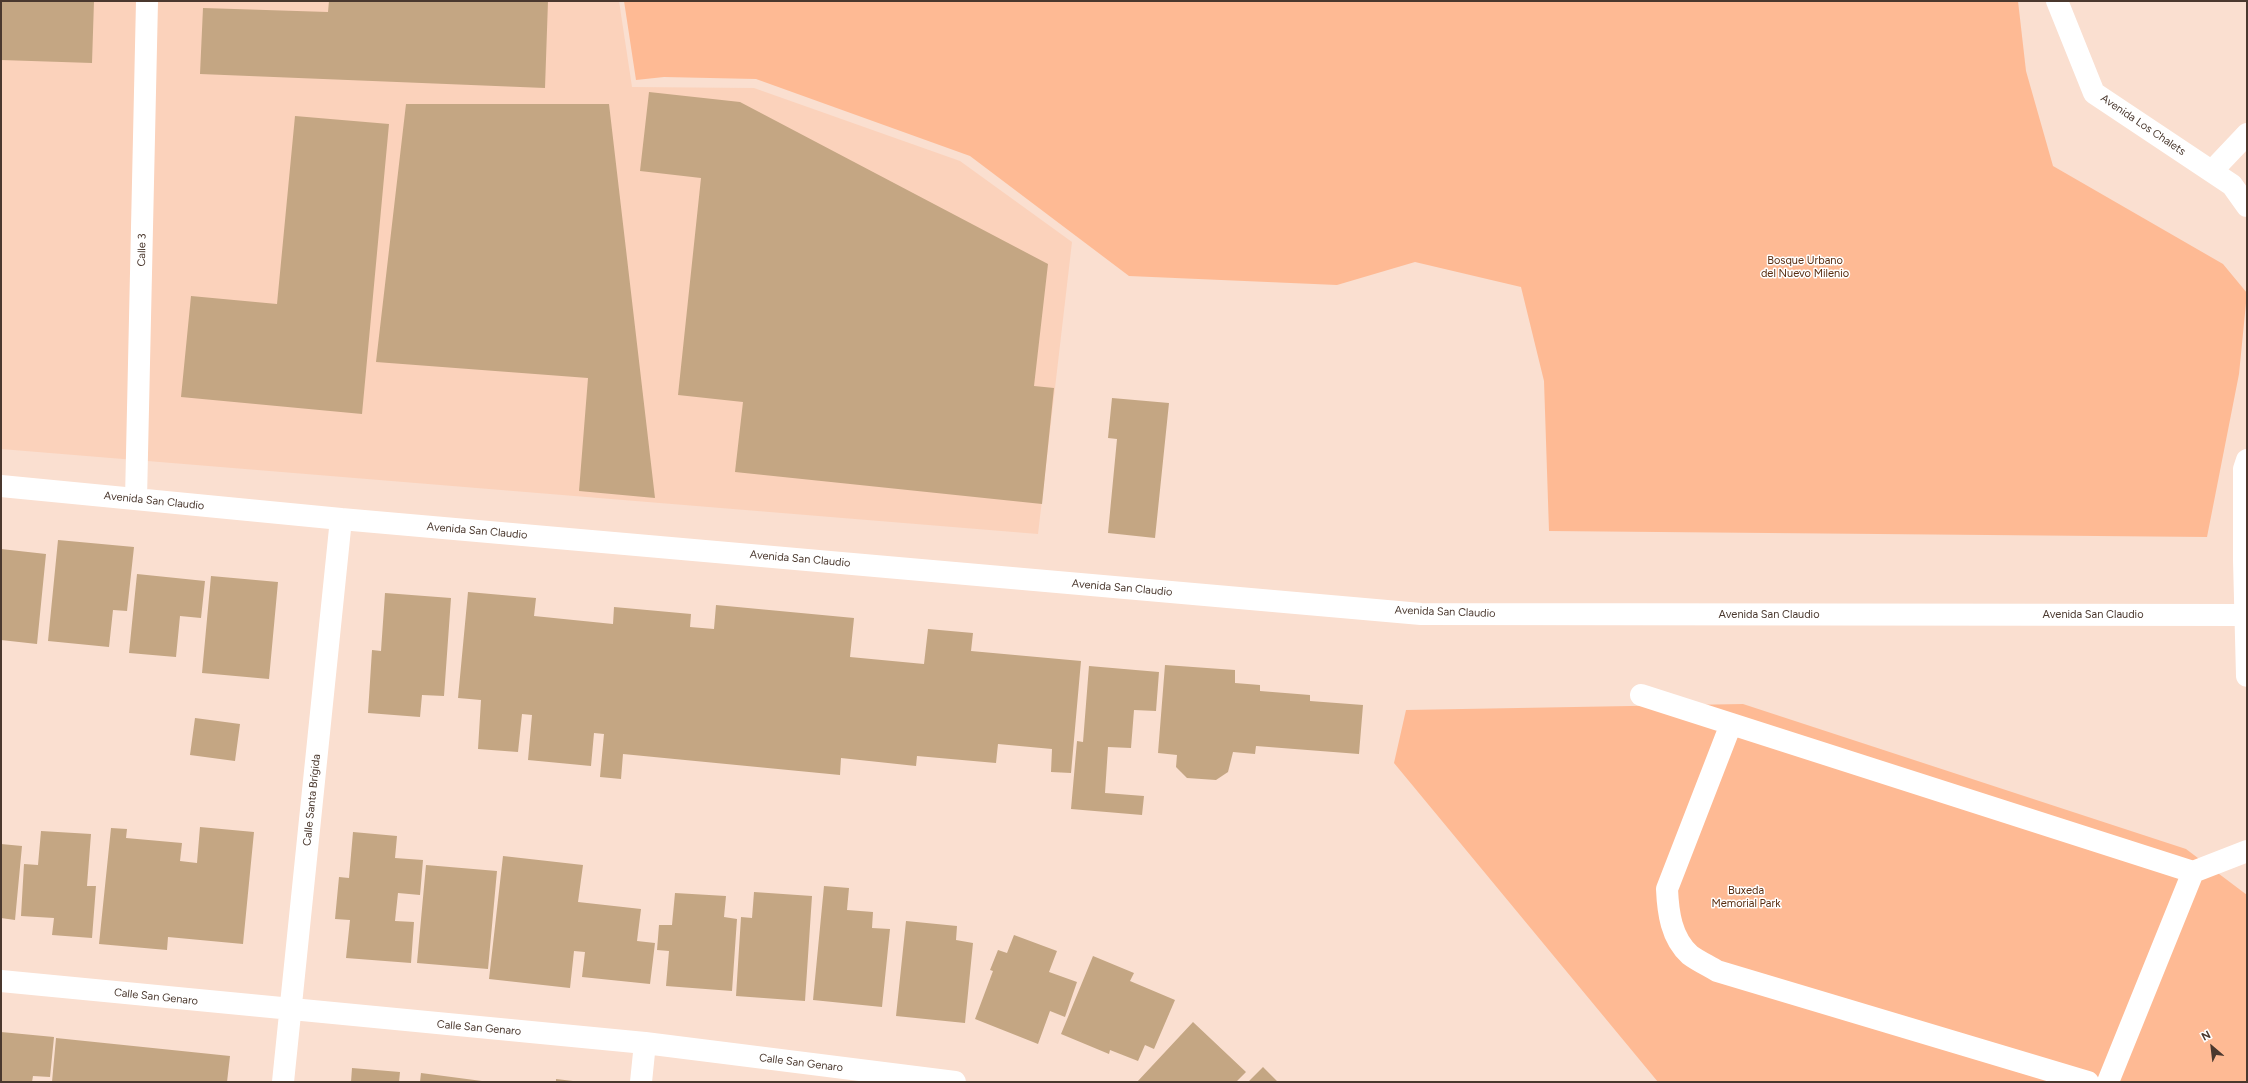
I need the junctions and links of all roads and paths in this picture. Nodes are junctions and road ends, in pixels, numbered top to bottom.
1 (147, 1) edge
2 (2057, 1) edge
3 (2247, 134) edge
4 (2212, 171) junction
5 (2247, 206) edge
6 (2247, 460) edge
7 (1, 486) edge
8 (136, 499) junction
9 (341, 519) junction
10 (2247, 616) edge
11 (2247, 676) edge
12 (1641, 694) dead end
13 (1731, 724) junction
14 (2247, 851) edge
15 (2192, 872) junction
16 (1, 981) edge
17 (290, 1010) junction
18 (645, 1043) junction
19 (2041, 1075) edge
20 (283, 1082) edge
21 (641, 1082) edge
22 (955, 1082) edge
23 (2088, 1082) edge
24 (2108, 1082) edge

1 - 8 street, Calle 3
2 - 4 street, Avenida Los Chalets
3 - 4 street
4 - 5 street, Avenida Los Chalets
6 - 10 street
7 - 8 street, Avenida San Claudio
8 - 9 street, Avenida San Claudio
9 - 10 street, Avenida San Claudio
9 - 17 street, Calle Santa Brígida
10 - 11 street
12 - 13 street
13 - 15 street
13 - 19 street
14 - 15 street
15 - 24 street
16 - 17 street, Calle San Genaro
17 - 18 street, Calle San Genaro
17 - 20 street, Calle Santa Brígida
18 - 21 street
18 - 22 street, Calle San Genaro
19 - 23 street

